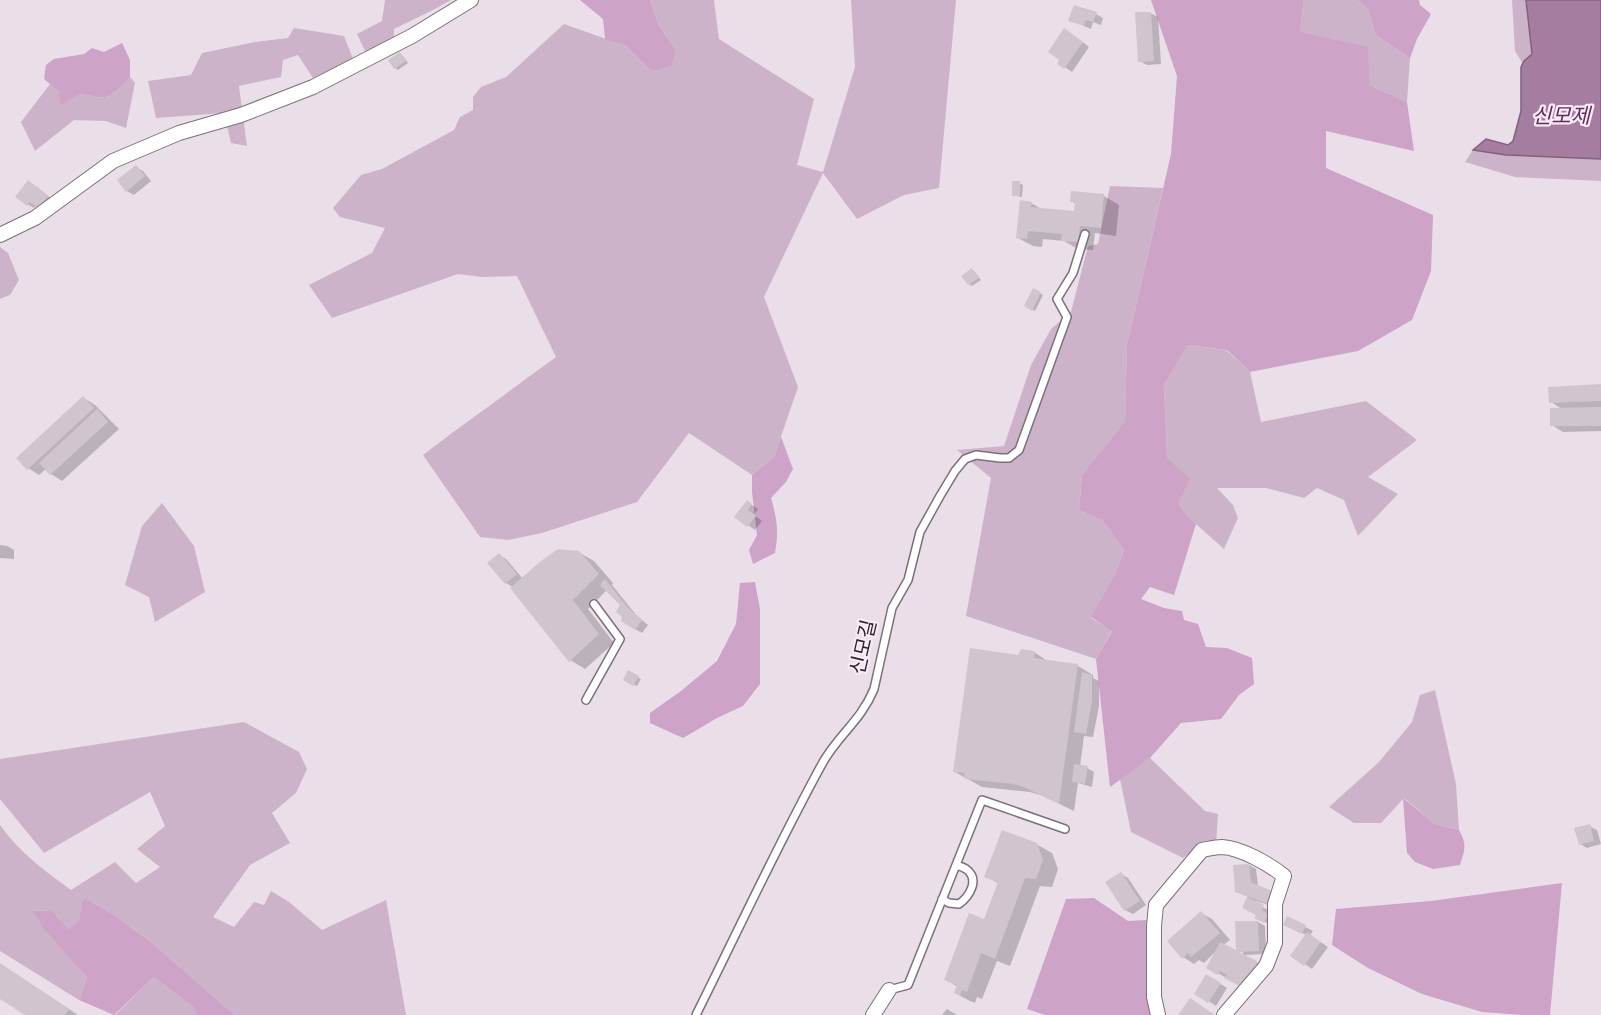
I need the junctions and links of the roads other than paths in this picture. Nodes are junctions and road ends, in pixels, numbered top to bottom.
1 (471, 0) edge
2 (1085, 234) dead end
3 (0, 235) edge
4 (594, 604) dead end
5 (586, 700) dead end
6 (1065, 830) dead end
7 (956, 865) junction
8 (942, 899) junction
9 (889, 990) joint
10 (696, 1015) edge
11 (873, 1015) edge
12 (1158, 1015) edge
13 (1224, 1015) edge

1 - 3 street
2 - 10 lane, 신모길
4 - 5 lane
6 - 7 lane
7 - 8 lane
7 - 8 lane
8 - 9 lane
9 - 11 street
12 - 13 street

